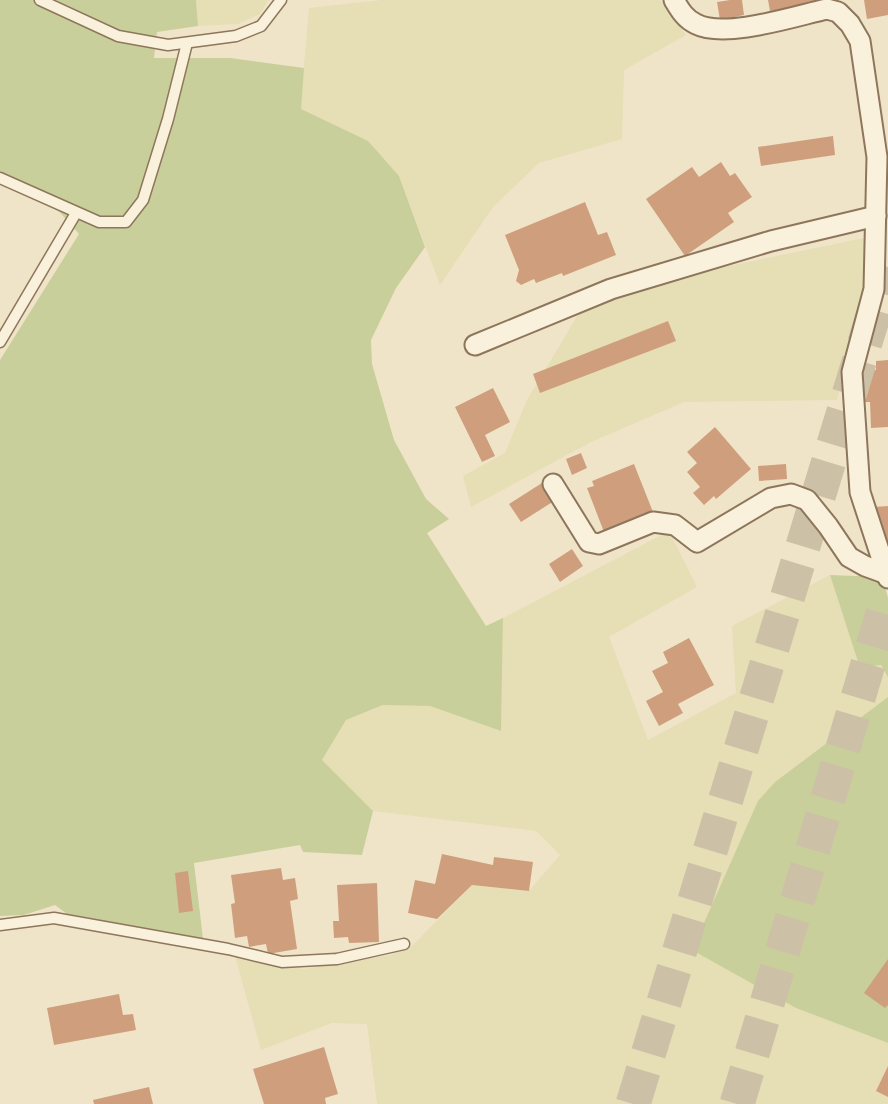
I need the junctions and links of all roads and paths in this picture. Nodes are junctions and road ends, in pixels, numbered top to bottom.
1 (40, 0) edge
2 (281, 0) edge
3 (674, 0) edge
4 (187, 43) junction
5 (0, 178) edge
6 (880, 210) edge
7 (76, 212) junction
8 (0, 342) edge
9 (475, 345) dead end
10 (553, 484) dead end
11 (887, 576) edge
12 (0, 925) edge
13 (404, 944) dead end

1 - 4 lane
2 - 4 lane
3 - 6 street
4 - 7 lane
5 - 7 lane
6 - 9 street
6 - 11 street
7 - 8 lane
10 - 11 street
12 - 13 lane

